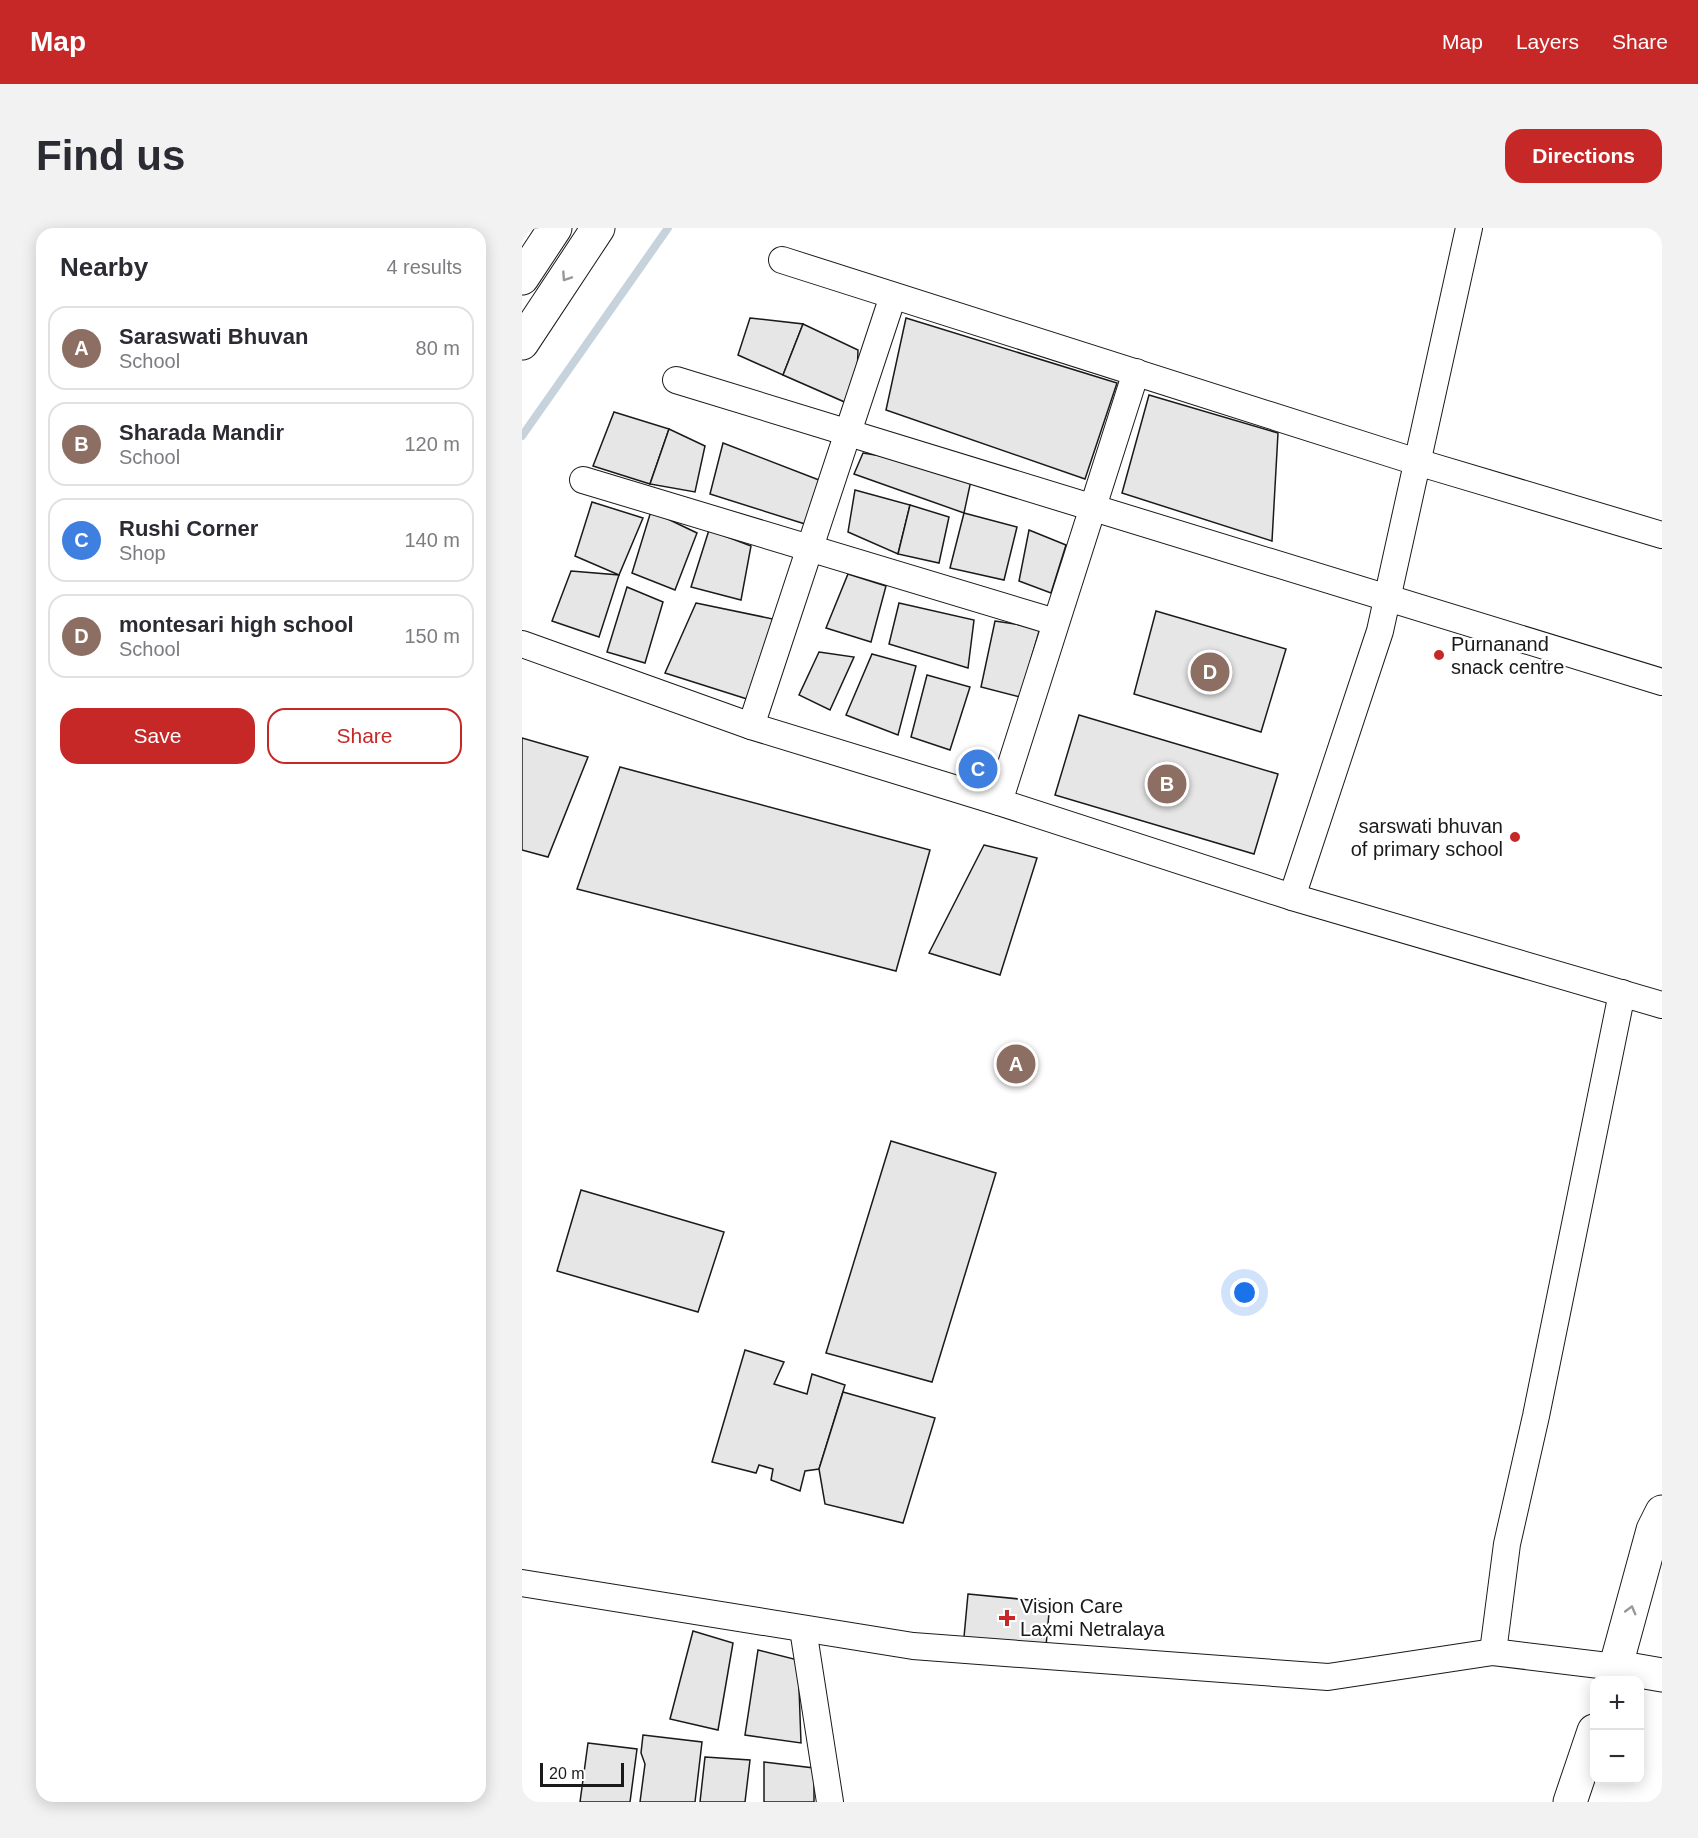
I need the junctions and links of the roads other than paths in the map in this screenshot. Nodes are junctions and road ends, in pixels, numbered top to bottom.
1 (555, 228) edge
2 (598, 228) edge
3 (1469, 228) edge
4 (782, 260) dead end
5 (522, 278) edge
6 (893, 296) junction
7 (522, 343) edge
8 (1136, 372) junction
9 (676, 380) dead end
10 (848, 432) junction
11 (1417, 462) junction
12 (583, 480) dead end
13 (1092, 508) junction
14 (1662, 536) edge
15 (810, 548) junction
16 (1387, 598) junction
17 (1055, 622) junction
18 (522, 644) edge
19 (1662, 682) edge
20 (751, 726) junction
21 (999, 802) junction
22 (1292, 897) junction
23 (1622, 993) junction
24 (1662, 1005) edge
25 (1662, 1512) edge
26 (522, 1583) edge
27 (803, 1629) junction
28 (1493, 1652) junction
29 (1614, 1674) edge
30 (1662, 1675) edge
31 (1590, 1743) edge
32 (830, 1802) edge
33 (1570, 1802) edge

1 - 5 street
2 -> 7 street
3 - 11 street
4 - 6 street
6 - 8 street
6 - 10 street
8 - 11 street
8 - 13 street
9 - 10 street
10 - 13 street
10 - 15 street
11 - 14 street
11 - 16 street
12 - 15 street
13 - 16 street
13 - 17 street
15 - 17 street
15 - 20 street
16 - 19 street
16 - 22 street
17 - 21 street
18 - 20 street
20 - 21 street
21 - 22 street
22 - 23 street
23 - 24 street
23 - 28 street
29 -> 25 street
26 - 27 street
27 - 28 street
27 - 32 street
28 - 29 street
29 - 30 street
31 - 33 street

